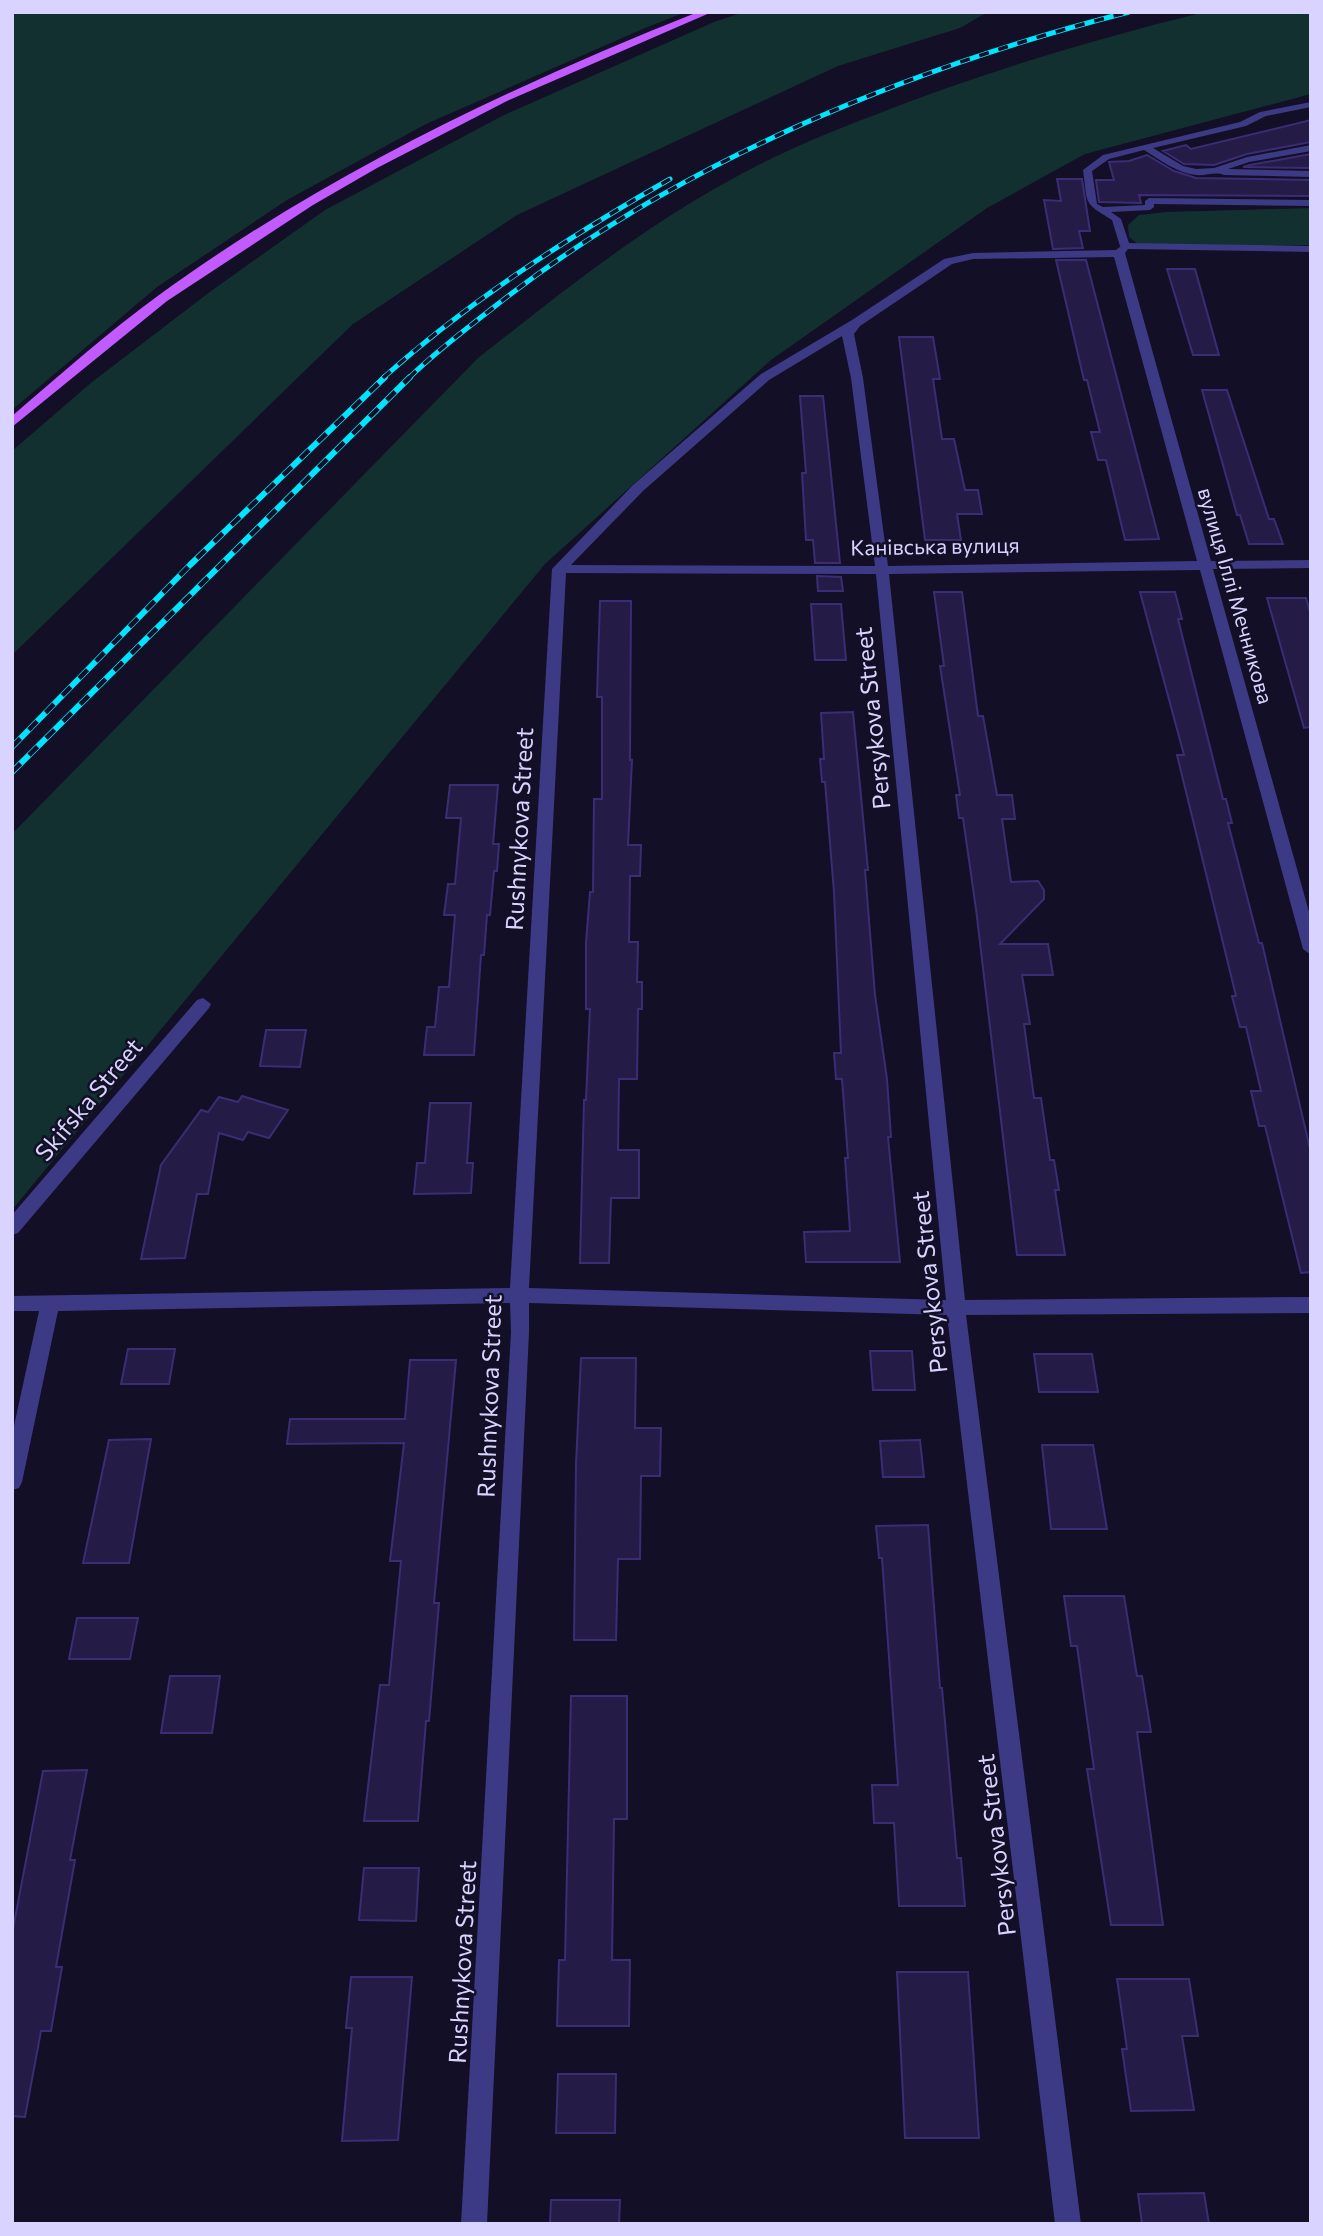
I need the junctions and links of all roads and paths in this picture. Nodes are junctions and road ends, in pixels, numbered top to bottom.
1 (707, 12) edge
2 (1309, 107) edge
3 (1146, 148) junction
4 (1311, 148) edge
5 (1215, 171) junction
6 (1311, 174) edge
7 (1311, 203) edge
8 (1098, 210) junction
9 (1311, 249) edge
10 (1122, 250) junction
11 (852, 328) junction
12 (12, 423) edge
13 (1205, 564) junction
14 (1311, 564) edge
15 (559, 569) junction
16 (882, 570) junction
17 (1311, 949) edge
18 (203, 1004) dead end
19 (12, 1228) edge
20 (519, 1295) junction
21 (12, 1304) edge
22 (50, 1304) junction
23 (1311, 1305) edge
24 (956, 1307) junction
25 (12, 1482) edge
26 (474, 2224) edge
27 (1068, 2224) edge

1 - 12 main road
2 - 3 lane
3 - 5 lane
3 - 8 lane
4 - 5 lane
5 - 6 lane
7 - 8 lane
8 - 10 lane
9 - 10 street
10 - 11 street
10 - 13 street, вулиця Іллі Мечникова
11 - 15 street
11 - 16 street, Persykova Street
13 - 14 street, Канівська вулиця
13 - 16 street, Канівська вулиця
13 - 17 street, вулиця Іллі Мечникова
15 - 16 street, Канівська вулиця
15 - 20 street, Rushnykova Street
16 - 24 street, Persykova Street
18 - 19 street, Skifska Street
20 - 22 street
20 - 24 street
20 - 26 street, Rushnykova Street
21 - 22 street
22 - 25 street
23 - 24 street
24 - 27 street, Persykova Street

